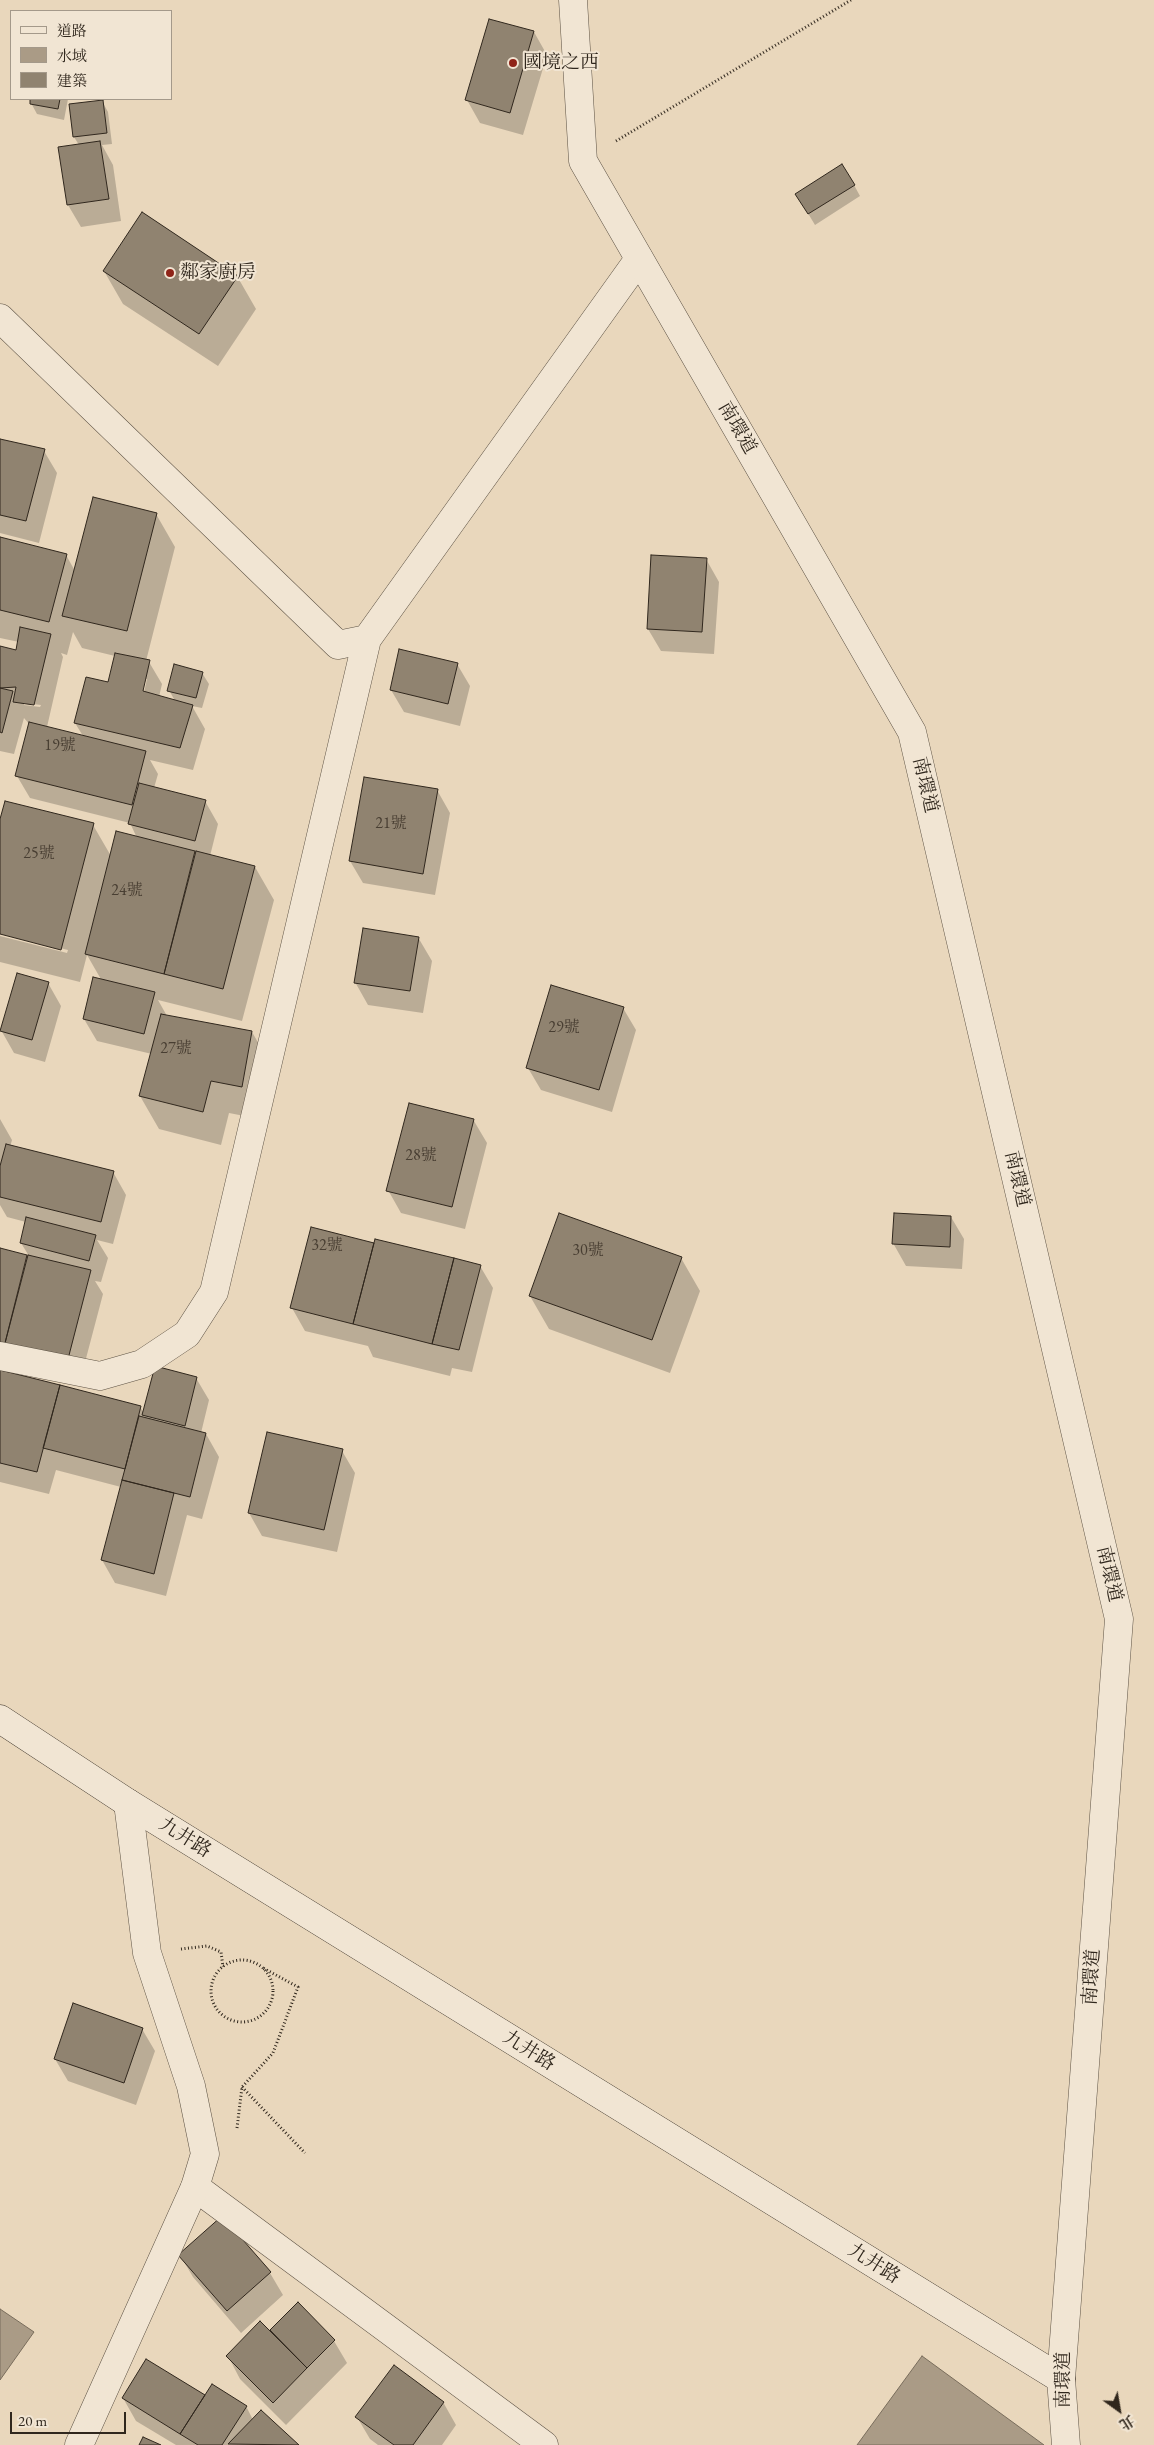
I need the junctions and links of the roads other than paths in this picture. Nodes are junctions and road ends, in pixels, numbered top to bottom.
1 (573, 0) edge
2 (639, 259) junction
3 (0, 318) edge
4 (366, 640) junction
5 (0, 1356) edge
6 (0, 1719) edge
7 (128, 1803) junction
8 (195, 2188) junction
9 (1061, 2379) junction
10 (79, 2445) edge
11 (544, 2445) edge
12 (1066, 2445) edge

1 - 2 street, 南環道
2 - 4 street
2 - 9 street, 南環道
3 - 4 street
4 - 5 street
6 - 7 street, 九井路
7 - 8 street
7 - 9 street, 九井路
8 - 10 street
8 - 11 street
9 - 12 street, 南環道

